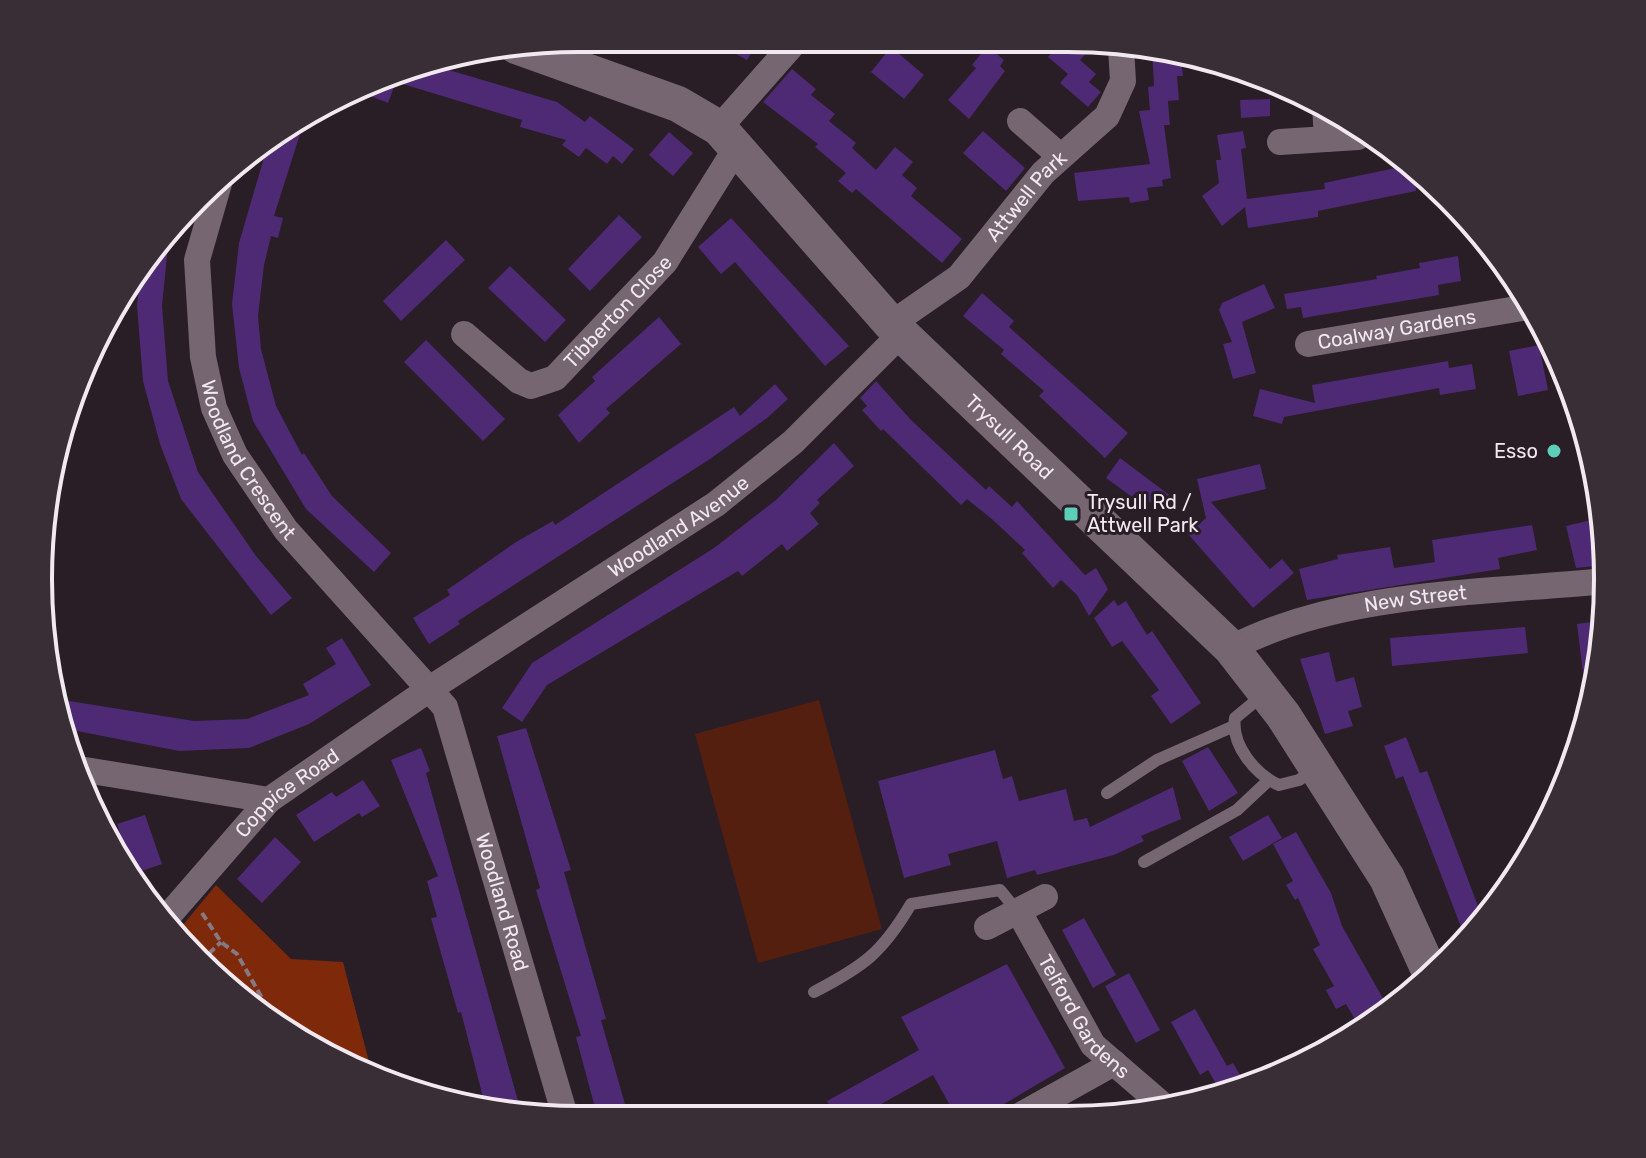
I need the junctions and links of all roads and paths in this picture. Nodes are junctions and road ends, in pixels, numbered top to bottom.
1 (788, 52) edge
2 (538, 54) edge
3 (1121, 55) edge
4 (1326, 120) edge
5 (1020, 121) dead end
6 (1354, 137) edge
7 (728, 138) junction
8 (1327, 139) junction
9 (1280, 142) dead end
10 (1060, 156) junction
11 (215, 198) edge
12 (1519, 309) edge
13 (896, 329) junction
14 (464, 334) dead end
15 (1303, 345) dead end
16 (1594, 582) edge
17 (1231, 648) junction
18 (431, 688) junction
19 (1266, 693) junction
20 (1234, 726) junction
21 (1317, 768) junction
22 (88, 770) edge
23 (1269, 780) junction
24 (1107, 793) dead end
25 (269, 800) junction
26 (1144, 862) dead end
27 (189, 891) junction
28 (1045, 897) dead end
29 (171, 912) edge
30 (1019, 912) junction
31 (987, 927) dead end
32 (221, 942) junction
33 (208, 954) edge
34 (1426, 964) edge
35 (814, 992) dead end
36 (264, 1001) edge
37 (1114, 1063) junction
38 (1155, 1098) edge
39 (562, 1106) edge
40 (1037, 1106) edge

1 - 7 street, Tibberton Close
2 - 7 street, Trysull Road
3 - 10 street, Attwell Park
4 - 8 street
5 - 10 street
6 - 8 street
7 - 13 street, Trysull Road
7 - 14 street, Tibberton Close
8 - 9 street
10 - 13 street, Attwell Park
11 - 18 street, Woodland Crescent
12 - 15 street, Coalway Gardens
13 - 17 street, Trysull Road
13 - 18 street, Woodland Avenue
16 - 17 street, New Street
17 - 19 street, Trysull Road
18 - 25 street, Coppice Road
18 - 39 street, Woodland Road
19 - 20 lane
19 - 21 street, Trysull Road
20 - 23 lane
20 - 24 lane
21 - 23 lane
21 - 34 street, Trysull Road
22 - 25 street
23 - 26 lane
25 - 27 street, Coppice Road
27 - 29 street, Coppice Road
27 - 32 path
28 - 30 street
30 - 31 street
30 - 35 lane
30 - 37 street, Telford Gardens
32 - 33 path
32 - 36 path
37 - 38 street, Telford Gardens
37 - 40 street

